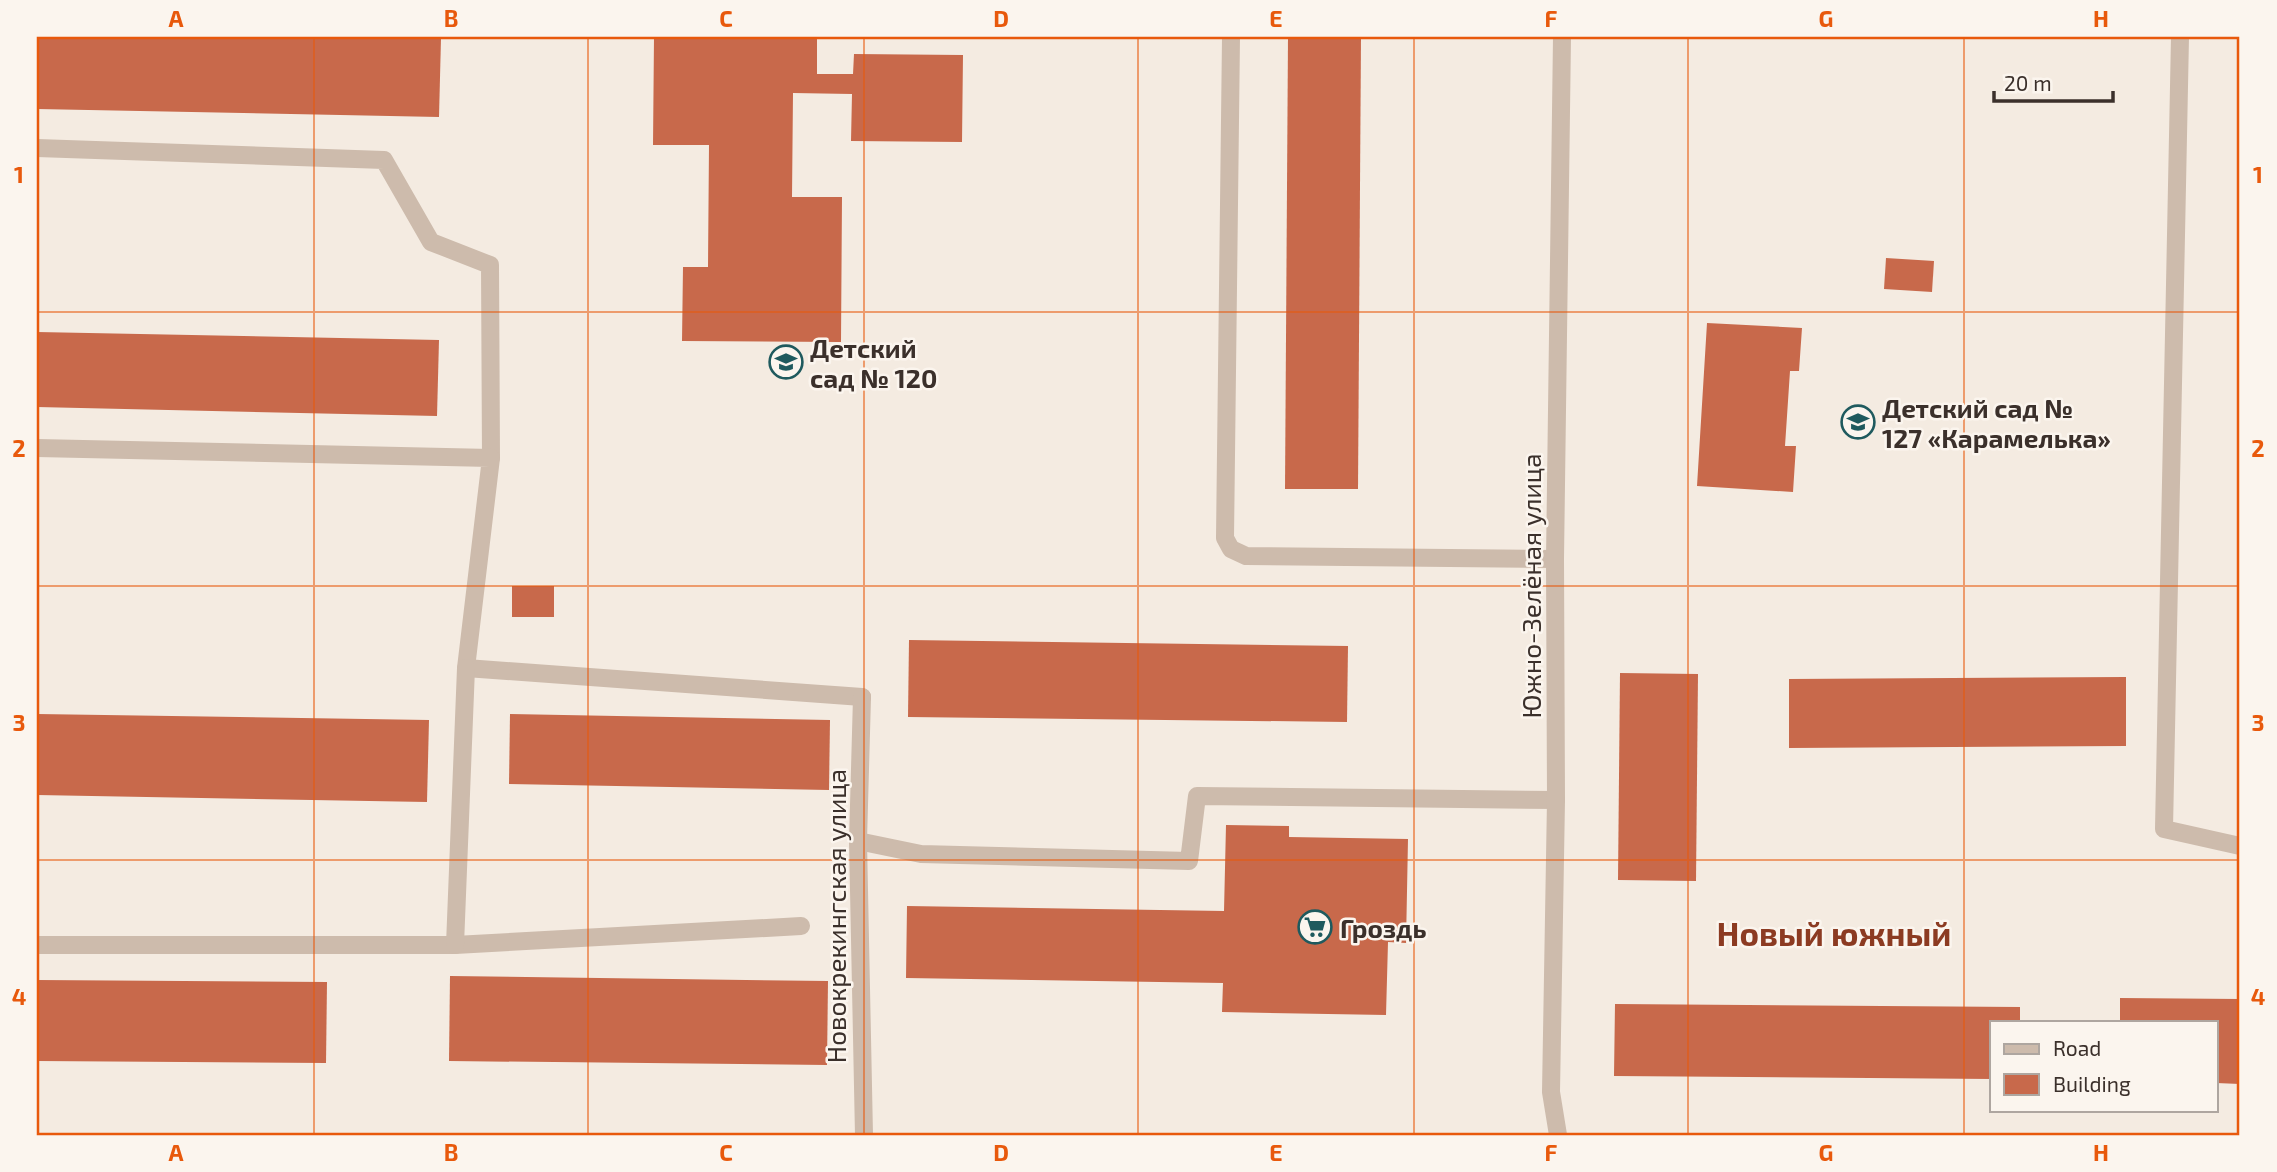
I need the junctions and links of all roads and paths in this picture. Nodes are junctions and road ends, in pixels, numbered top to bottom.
1 (1231, 37) edge
2 (1562, 37) edge
3 (2180, 37) edge
4 (37, 148) edge
5 (37, 448) edge
6 (491, 458) junction
7 (1555, 559) junction
8 (466, 668) junction
9 (1556, 800) junction
10 (858, 841) junction
11 (2240, 846) edge
12 (801, 926) dead end
13 (37, 945) edge
14 (455, 945) junction
15 (864, 1135) edge
16 (1558, 1135) edge

1 - 7 street
2 - 7 street, Южно-Зелёная улица
3 - 11 street
4 - 6 street
5 - 6 street
6 - 8 street
7 - 9 street, Южно-Зелёная улица
8 - 10 street, Новокрекингская улица
8 - 14 street
9 - 10 street
9 - 16 street, Южно-Зелёная улица
10 - 15 street, Новокрекингская улица
12 - 14 street
13 - 14 street

